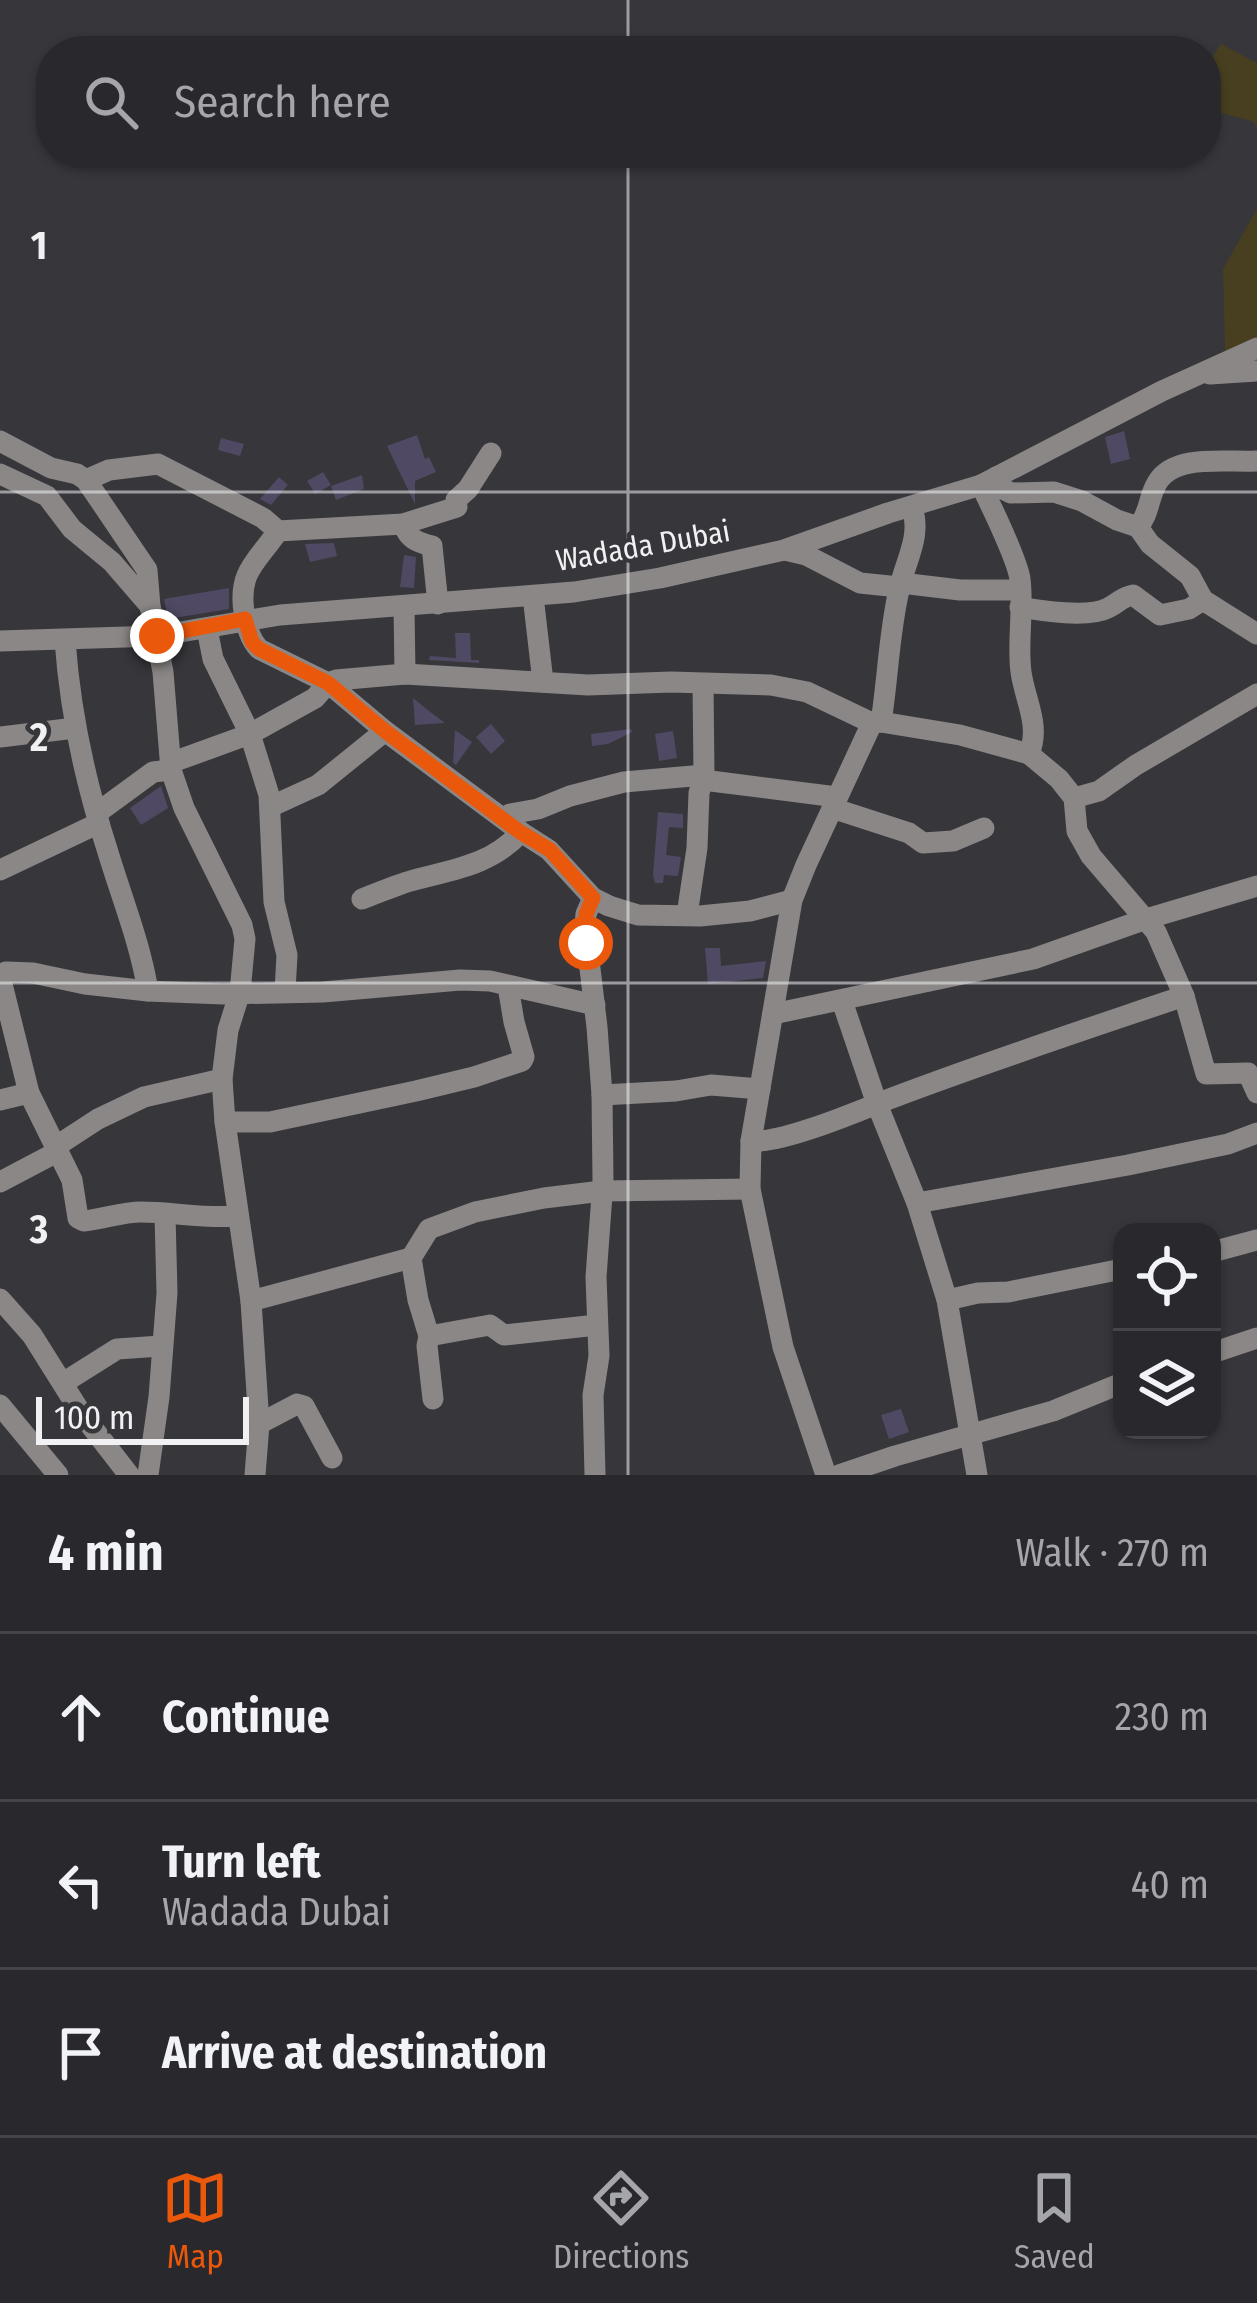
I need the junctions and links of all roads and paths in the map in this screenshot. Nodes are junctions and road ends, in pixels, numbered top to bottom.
1 (1257, 348) edge
2 (1257, 371) edge
3 (1202, 374) junction
4 (0, 441) edge
5 (491, 453) dead end
6 (1257, 461) edge
7 (0, 474) edge
8 (86, 480) junction
9 (988, 481) junction
10 (912, 507) junction
11 (403, 524) junction
12 (1138, 527) junction
13 (278, 531) junction
14 (784, 550) junction
15 (900, 585) junction
16 (533, 596) junction
17 (1020, 598) junction
18 (1204, 599) junction
19 (438, 604) junction
20 (404, 606) junction
21 (150, 607) junction
22 (245, 619) junction
23 (207, 628) junction
24 (1257, 634) edge
25 (157, 636) junction
26 (65, 640) junction
27 (0, 641) edge
28 (405, 674) junction
29 (543, 682) junction
30 (328, 683) junction
31 (703, 684) junction
32 (1257, 694) edge
33 (877, 723) junction
34 (75, 728) junction
35 (385, 731) junction
36 (250, 734) junction
37 (0, 737) edge
38 (1029, 754) junction
39 (170, 766) junction
40 (704, 778) junction
41 (1074, 798) junction
42 (835, 803) junction
43 (272, 806) junction
44 (98, 818) junction
45 (512, 826) junction
46 (984, 828) dead end
47 (0, 870) edge
48 (1257, 886) edge
49 (593, 898) junction
50 (362, 899) dead end
51 (793, 900) junction
52 (687, 915) junction
53 (1146, 919) junction
54 (0, 975) edge
55 (508, 986) junction
56 (148, 991) junction
57 (285, 991) junction
58 (240, 992) junction
59 (1184, 996) junction
60 (842, 1001) junction
61 (595, 1005) junction
62 (773, 1014) junction
63 (222, 1079) junction
64 (760, 1089) junction
65 (29, 1093) junction
66 (1257, 1093) edge
67 (602, 1095) junction
68 (0, 1100) edge
69 (877, 1105) junction
70 (224, 1122) junction
71 (1257, 1133) edge
72 (751, 1141) junction
73 (56, 1149) junction
74 (0, 1182) edge
75 (749, 1189) junction
76 (602, 1191) junction
77 (917, 1204) junction
78 (165, 1215) junction
79 (237, 1216) junction
80 (1257, 1240) edge
81 (1221, 1250) edge
82 (411, 1258) junction
83 (1113, 1271) edge
84 (0, 1299) edge
85 (947, 1300) junction
86 (251, 1301) junction
87 (597, 1325) junction
88 (429, 1336) junction
89 (1257, 1338) edge
90 (161, 1346) junction
91 (1221, 1350) edge
92 (62, 1383) junction
93 (1113, 1387) edge
94 (433, 1399) dead end
95 (3, 1415) edge
96 (259, 1424) junction
97 (971, 1436) junction
98 (332, 1458) dead end
99 (51, 1474) edge
100 (129, 1475) edge
101 (148, 1475) edge
102 (255, 1475) edge
103 (595, 1475) edge
104 (826, 1475) edge
105 (839, 1475) edge
106 (977, 1475) edge

1 - 3 street, Wadada Dubai
2 - 3 street
3 - 9 street, Wadada Dubai
4 - 8 street
5 - 11 street
6 - 12 street
7 - 21 street
8 - 13 street
8 - 21 street
9 - 10 street, Wadada Dubai
9 - 12 street
9 - 17 street
10 - 14 street, Wadada Dubai
10 - 15 street
11 - 13 street
11 - 19 street
12 - 18 street
13 - 22 street
14 - 15 street
14 - 16 street, Wadada Dubai
15 - 17 street
15 - 33 street
16 - 19 street, Wadada Dubai
16 - 29 street
17 - 18 street
17 - 38 street
18 - 24 street
19 - 20 street, Wadada Dubai
20 - 22 street, Wadada Dubai
20 - 28 street
21 - 25 street
22 - 23 street, Wadada Dubai
22 - 30 street
23 - 25 street, Wadada Dubai
23 - 36 street
25 - 26 street, Wadada Dubai
25 - 39 street
26 - 27 street, Wadada Dubai
26 - 34 street
28 - 29 street
28 - 30 street
29 - 31 street
30 - 35 street
30 - 36 street
31 - 33 street
31 - 40 street
32 - 41 street
33 - 38 street
33 - 42 street
34 - 37 street
34 - 44 street
35 - 43 street
35 - 45 street
36 - 39 street
36 - 43 street
38 - 41 street
39 - 44 street
39 - 58 street
40 - 42 street
40 - 45 street
40 - 52 street
41 - 53 street
42 - 46 street
42 - 51 street
43 - 57 street
44 - 47 street
44 - 56 street
45 - 49 street
45 - 50 street
48 - 53 street
49 - 52 street
49 - 61 street
51 - 52 street
51 - 62 street
53 - 59 street
53 - 60 street
54 - 56 street
54 - 65 street
55 - 57 street
55 - 61 street
55 - 70 street
56 - 58 street
57 - 58 street
58 - 63 street
59 - 66 street
59 - 69 street
60 - 62 street
60 - 69 street
61 - 67 street
62 - 64 street
63 - 70 street
63 - 73 street
64 - 67 street
64 - 72 street
65 - 68 street
65 - 73 street
67 - 76 street
69 - 72 street
69 - 77 street
70 - 79 street
71 - 77 street
72 - 75 street
73 - 74 street
73 - 78 street
75 - 76 street
75 - 104 street
76 - 82 street
76 - 87 street
77 - 85 street
78 - 79 street
78 - 90 street
79 - 86 street
80 - 81 street
82 - 86 street
82 - 88 street
83 - 85 street
84 - 92 street
85 - 97 street
86 - 96 street
87 - 88 street
87 - 103 street
88 - 94 street
89 - 91 street
90 - 92 street
90 - 101 street
92 - 100 street
93 - 97 street
95 - 99 street
96 - 98 street
96 - 102 street
97 - 105 street
97 - 106 street

